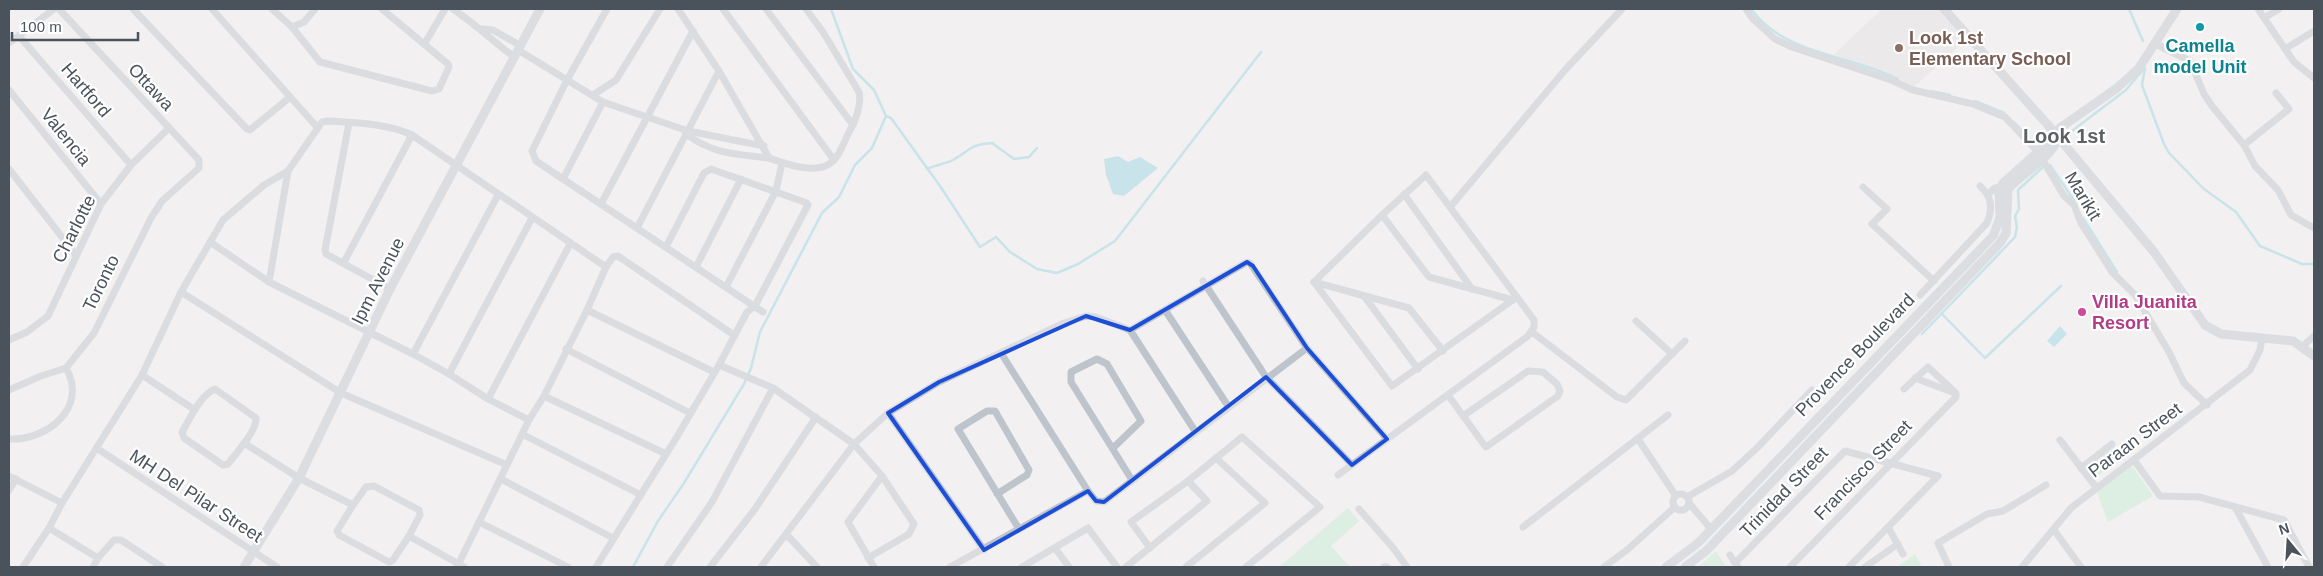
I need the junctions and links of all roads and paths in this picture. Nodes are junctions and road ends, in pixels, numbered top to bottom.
1 (54, 9) edge
2 (59, 9) edge
3 (132, 9) edge
4 (212, 9) edge
5 (272, 9) edge
6 (315, 9) edge
7 (382, 9) edge
8 (445, 9) edge
9 (453, 9) edge
10 (540, 9) edge
11 (607, 9) edge
12 (660, 9) edge
13 (678, 9) edge
14 (723, 9) edge
15 (766, 9) edge
16 (806, 9) edge
17 (1622, 9) edge
18 (1746, 9) edge
19 (1944, 9) edge
20 (2177, 9) edge
21 (2258, 9) edge
22 (2279, 9) edge
23 (2264, 18) junction
24 (292, 27) junction
25 (482, 29) junction
26 (693, 31) junction
27 (2314, 31) edge
28 (19, 36) junction
29 (9, 43) edge
30 (425, 43) junction
31 (2154, 43) junction
32 (2285, 49) junction
33 (518, 51) junction
34 (719, 71) junction
35 (2313, 75) edge
36 (567, 80) junction
37 (9, 90) edge
38 (2276, 93) dead end
39 (593, 95) junction
40 (290, 97) junction
41 (603, 102) junction
42 (648, 117) junction
43 (349, 123) junction
44 (853, 125) junction
45 (317, 127) junction
46 (169, 128) junction
47 (687, 132) junction
48 (2058, 133) junction
49 (412, 135) junction
50 (2244, 145) junction
51 (764, 146) junction
52 (2040, 156) junction
53 (769, 158) junction
54 (834, 160) junction
55 (782, 163) junction
56 (201, 164) joint
57 (131, 165) junction
58 (457, 165) junction
59 (9, 169) edge
60 (288, 171) junction
61 (563, 178) junction
62 (741, 179) junction
63 (1980, 186) dead end
64 (1863, 187) dead end
65 (2000, 187) junction
66 (776, 191) junction
67 (1404, 194) junction
68 (1988, 194) junction
69 (498, 195) junction
70 (1871, 195) junction
71 (1864, 202) dead end
72 (101, 204) junction
73 (601, 204) junction
74 (1451, 206) junction
75 (1382, 215) junction
76 (532, 218) junction
77 (637, 228) junction
78 (2314, 228) edge
79 (210, 242) junction
80 (570, 244) junction
81 (666, 247) junction
82 (76, 255) junction
83 (344, 262) junction
84 (606, 267) junction
85 (696, 267) junction
86 (1934, 281) junction
87 (269, 282) junction
88 (1314, 282) junction
89 (1205, 283) junction
90 (726, 287) junction
91 (390, 289) junction
92 (1472, 290) junction
93 (181, 292) junction
94 (1920, 295) dead end
95 (1364, 296) junction
96 (1515, 299) junction
97 (755, 306) junction
98 (587, 310) junction
99 (1165, 310) junction
100 (763, 312) dead end
101 (1636, 321) dead end
102 (1130, 330) junction
103 (1532, 332) junction
104 (370, 333) junction
105 (734, 335) junction
106 (2314, 336) edge
107 (10, 338) edge
108 (2262, 338) junction
109 (1685, 341) dead end
110 (2303, 346) junction
111 (1307, 348) junction
112 (566, 349) junction
113 (1443, 352) junction
114 (1001, 353) junction
115 (413, 354) junction
116 (1672, 354) junction
117 (2314, 356) edge
118 (719, 365) junction
119 (66, 368) junction
120 (1418, 369) junction
121 (714, 372) junction
122 (449, 374) junction
123 (142, 375) junction
124 (1266, 378) junction
125 (1915, 378) junction
126 (773, 388) junction
127 (1904, 389) dead end
128 (9, 390) edge
129 (1812, 390) dead end
130 (341, 393) junction
131 (1956, 393) junction
132 (1448, 394) junction
133 (544, 396) junction
134 (488, 399) junction
135 (2207, 405) junction
136 (1228, 406) junction
137 (195, 410) junction
138 (690, 413) junction
139 (888, 413) junction
140 (1668, 415) dead end
141 (1463, 416) junction
142 (816, 417) junction
143 (529, 420) junction
144 (1195, 431) junction
145 (522, 434) junction
146 (9, 439) edge
147 (1638, 439) junction
148 (1387, 440) junction
149 (2060, 440) dead end
150 (244, 443) junction
151 (854, 444) junction
152 (2112, 444) dead end
153 (1113, 448) junction
154 (98, 449) junction
155 (666, 454) junction
156 (1216, 458) junction
157 (2134, 460) junction
158 (1891, 464) junction
159 (507, 465) junction
160 (1352, 465) junction
161 (2081, 468) junction
162 (1338, 475) dead end
163 (882, 476) junction
164 (12, 478) edge
165 (299, 478) junction
166 (501, 479) junction
167 (1132, 480) junction
168 (1188, 481) junction
169 (2046, 485) dead end
170 (2096, 487) junction
171 (9, 490) edge
172 (1088, 491) junction
173 (997, 494) junction
174 (641, 496) junction
175 (1676, 496) junction
176 (1688, 500) junction
177 (62, 504) junction
178 (353, 505) junction
179 (2235, 506) junction
180 (1676, 507) junction
181 (1359, 509) dead end
182 (479, 522) junction
183 (1523, 527) dead end
184 (1888, 527) junction
185 (49, 528) junction
186 (1019, 529) junction
187 (1711, 529) junction
188 (2054, 530) junction
189 (788, 534) junction
190 (409, 536) junction
191 (613, 538) junction
192 (1698, 543) junction
193 (1898, 544) junction
194 (1055, 548) junction
195 (1150, 548) junction
196 (984, 550) junction
197 (1706, 551) junction
198 (254, 552) junction
199 (1903, 554) dead end
200 (1730, 555) dead end
201 (98, 558) junction
202 (868, 558) junction
203 (1736, 565) edge
204 (460, 566) edge
205 (23, 567) edge
206 (93, 567) edge
207 (162, 567) edge
208 (244, 567) edge
209 (277, 567) edge
210 (568, 567) edge
211 (596, 567) edge
212 (667, 567) edge
213 (710, 567) edge
214 (761, 567) edge
215 (817, 567) edge
216 (874, 567) edge
217 (950, 567) edge
218 (1023, 567) edge
219 (1070, 567) edge
220 (1117, 567) edge
221 (1126, 567) edge
222 (1186, 567) edge
223 (1246, 567) edge
224 (1407, 567) edge
225 (1604, 567) edge
226 (1666, 567) edge
227 (1685, 567) edge
228 (1790, 567) edge
229 (1849, 567) edge
230 (1864, 567) edge
231 (1949, 567) edge
232 (2022, 567) edge
233 (2081, 567) edge
234 (2268, 567) edge
235 (2308, 567) edge

1 - 28 street
2 - 46 street, Ottawa
3 - 40 street
4 - 40 street
5 - 24 street
6 - 24 street
7 - 30 street
8 - 30 street
9 - 25 street
10 - 33 street, Ipm Avenue
11 - 36 street
12 - 39 street
13 - 26 street
14 - 54 street
15 - 44 street
16 - 44 street
17 - 74 street
18 - 52 street, Marikit
19 - 48 street
20 - 31 street
21 - 23 street
22 - 23 street
23 - 32 street
24 - 30 street
25 - 33 street
25 - 33 street
26 - 34 street
26 - 42 street
27 - 32 street
28 - 29 street
28 - 57 street, Hartford
31 - 48 street
31 - 50 street
32 - 35 street
33 - 36 street
33 - 58 street, Ipm Avenue
34 - 47 street
34 - 51 street
36 - 39 street
36 - 61 street
37 - 72 street, Valencia
38 - 50 street
39 - 41 street
40 - 45 street
41 - 42 street
41 - 61 street
42 - 47 street
42 - 73 street
43 - 45 street
43 - 49 street
43 - 83 street
44 - 54 street
45 - 60 street
46 - 56 street, Ottawa
46 - 57 street, Charlotte
47 - 51 street
47 - 53 street
47 - 77 street
48 - 52 street
48 - 108 street
49 - 58 street
49 - 83 street
50 - 78 street
51 - 53 street
52 - 65 street
52 - 135 street, Marikit
52 - 197 street, Provence Boulevard
53 - 55 street
54 - 55 street
55 - 66 street
56 - 119 street, Toronto
57 - 72 street, Charlotte
58 - 69 street
58 - 91 street, Ipm Avenue
59 - 82 street
60 - 79 street
60 - 87 street
61 - 73 street
62 - 66 street
62 - 81 street
62 - 85 street
63 - 68 street
64 - 70 street
65 - 68 street
65 - 187 street, Provence Boulevard
66 - 90 street
66 - 97 street
67 - 74 street
67 - 75 street
67 - 92 street
68 - 86 street
69 - 76 street
69 - 115 street
70 - 71 street
70 - 86 street
72 - 82 street, Charlotte
73 - 77 street
74 - 96 street
75 - 88 street
75 - 92 street
76 - 80 street
76 - 122 street
77 - 81 street
79 - 87 street
79 - 93 street
80 - 84 street
80 - 134 street
81 - 85 street
82 - 107 street, Charlotte
83 - 91 street
84 - 98 street
84 - 105 street
85 - 90 street
86 - 94 street
87 - 104 street
88 - 95 street
88 - 120 street
89 - 99 street
89 - 111 street
89 - 124 street
90 - 97 street
91 - 104 street, Ipm Avenue
92 - 96 street
93 - 123 street
93 - 130 street
95 - 113 street
95 - 120 street
96 - 103 street
96 - 113 street
97 - 100 street
97 - 105 street
98 - 112 street
98 - 121 street
99 - 102 street
99 - 136 street
101 - 116 street
102 - 114 street
102 - 144 street
103 - 116 street
103 - 132 street
104 - 115 street
104 - 130 street, Ipm Avenue
105 - 118 street
106 - 110 street
108 - 110 street
108 - 135 street, Paraan Street
109 - 116 street
110 - 117 street
111 - 124 street
111 - 148 street
112 - 133 street
112 - 138 street
113 - 120 street
114 - 139 street
114 - 172 street
115 - 122 street
118 - 121 street
118 - 126 street
119 - 128 street
119 - 146 street
121 - 138 street
122 - 134 street
123 - 137 street
123 - 154 street
124 - 136 street
124 - 160 street
125 - 127 street
125 - 131 street
125 - 131 street
126 - 142 street
126 - 212 street
129 - 176 street
130 - 159 street
130 - 165 street, Ipm Avenue
131 - 158 street, Francisco Street
132 - 141 street
132 - 148 street
133 - 143 street
133 - 155 street
134 - 143 street
135 - 157 street, Paraan Street
136 - 144 street
137 - 150 street
137 - 150 street
138 - 155 street
139 - 151 street
139 - 196 street
140 - 147 street
141 - 141 street
142 - 151 street
142 - 213 street
143 - 145 street
144 - 167 street
145 - 159 street
145 - 174 street
147 - 175 street
147 - 183 street
148 - 160 street
149 - 161 street
150 - 165 street
151 - 163 street
151 - 189 street
152 - 161 street
153 - 153 street
153 - 167 street
154 - 177 street
154 - 198 street, MH Del Pilar Street
155 - 174 street
156 - 168 street
156 - 222 street
156 - 223 street
157 - 170 street, Paraan Street
157 - 179 street
158 - 184 street
158 - 203 street, Trinidad Street
158 - 228 street, Francisco Street
159 - 166 street
160 - 162 street
161 - 170 street
163 - 202 street
163 - 202 street
164 - 171 street
164 - 177 street
165 - 178 street
165 - 198 street, Ipm Avenue
166 - 182 street
166 - 191 street
167 - 172 street
168 - 195 street
168 - 195 street
169 - 231 street
170 - 188 street, Paraan Street
172 - 186 street
173 - 173 street
173 - 186 street
174 - 191 street
175 - 176 street
175 - 180 street
176 - 180 street
176 - 187 street
177 - 185 street
178 - 190 street
178 - 190 street
179 - 234 street
179 - 235 street
180 - 225 street
181 - 224 street
182 - 204 street
182 - 210 street
184 - 193 street
184 - 229 street
185 - 201 street
185 - 205 street
186 - 196 street
187 - 192 street, Provence Boulevard
188 - 232 street, Paraan Street
188 - 233 street
189 - 214 street
189 - 215 street
190 - 204 street
191 - 211 street
192 - 197 street
192 - 226 street, Provence Boulevard
193 - 199 street
193 - 230 street
194 - 218 street
194 - 219 street
194 - 220 street
195 - 221 street
196 - 217 street
197 - 227 street, Provence Boulevard
198 - 208 street, Ipm Avenue
198 - 209 street, MH Del Pilar Street
200 - 203 street
201 - 206 street
201 - 207 street
202 - 216 street

